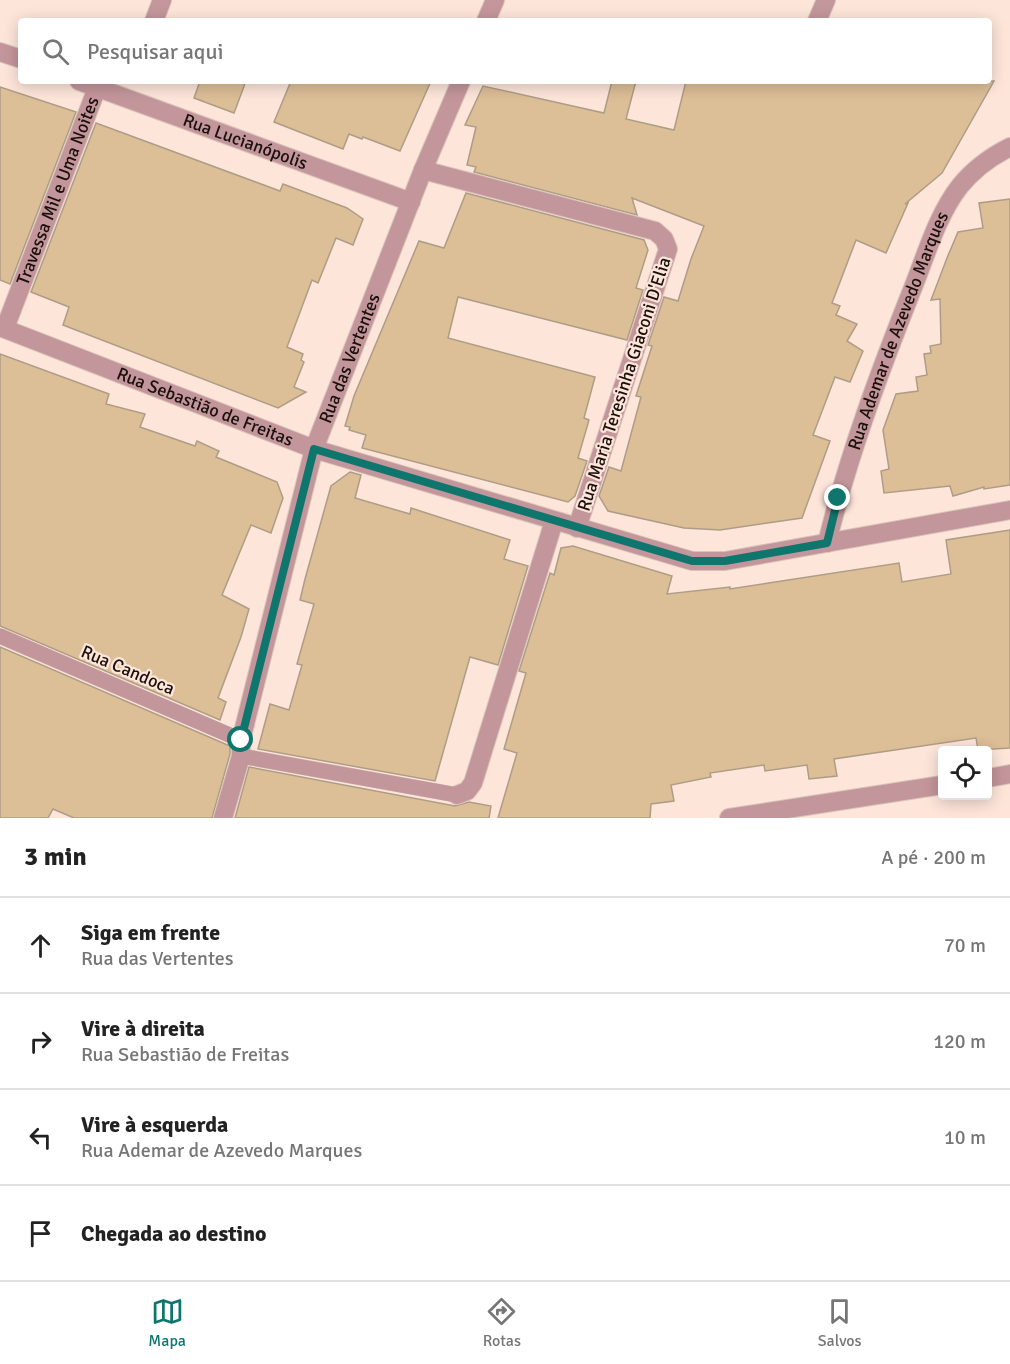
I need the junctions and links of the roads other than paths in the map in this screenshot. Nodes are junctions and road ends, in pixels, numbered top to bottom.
1 (162, 0) edge
2 (495, 0) edge
3 (826, 0) edge
4 (155, 18) edge
5 (487, 18) edge
6 (818, 18) edge
7 (0, 52) edge
8 (18, 58) edge
9 (87, 84) edge
10 (460, 84) edge
11 (97, 88) junction
12 (128, 89) edge
13 (1010, 147) edge
14 (423, 170) junction
15 (411, 202) junction
16 (3, 327) edge
17 (314, 449) junction
18 (1010, 510) edge
19 (554, 521) junction
20 (577, 528) junction
21 (827, 543) junction
22 (0, 636) edge
23 (241, 748) junction
24 (1010, 774) edge
25 (992, 777) edge
26 (938, 786) edge
27 (457, 795) joint
28 (223, 818) edge
29 (729, 818) edge

1 - 4 street
2 - 5 street
3 - 6 street
7 - 8 street
9 - 11 street, Rua Lucianópolis
10 - 14 street, Rua das Vertentes
11 - 12 street, Rua Lucianópolis
11 - 16 street, Travessa Mil e Uma Noites
12 - 15 street, Rua Lucianópolis
13 - 21 street, Rua Ademar de Azevedo Marques
14 - 15 street, Rua das Vertentes
14 - 20 street, Rua Maria Teresinha Giaconi D'Elia
15 - 17 street, Rua das Vertentes
16 - 17 street, Rua Sebastião de Freitas
17 - 19 street, Rua Sebastião de Freitas
17 - 23 street, Rua das Vertentes
18 - 21 street, Rua Sebastião de Freitas
19 - 20 street, Rua Sebastião de Freitas
19 - 27 street
20 - 21 street, Rua Sebastião de Freitas
22 - 23 lane, Rua Candoca
23 - 27 lane, Rua Candoca
23 - 28 street, Rua das Vertentes
24 - 25 street
26 - 29 street

